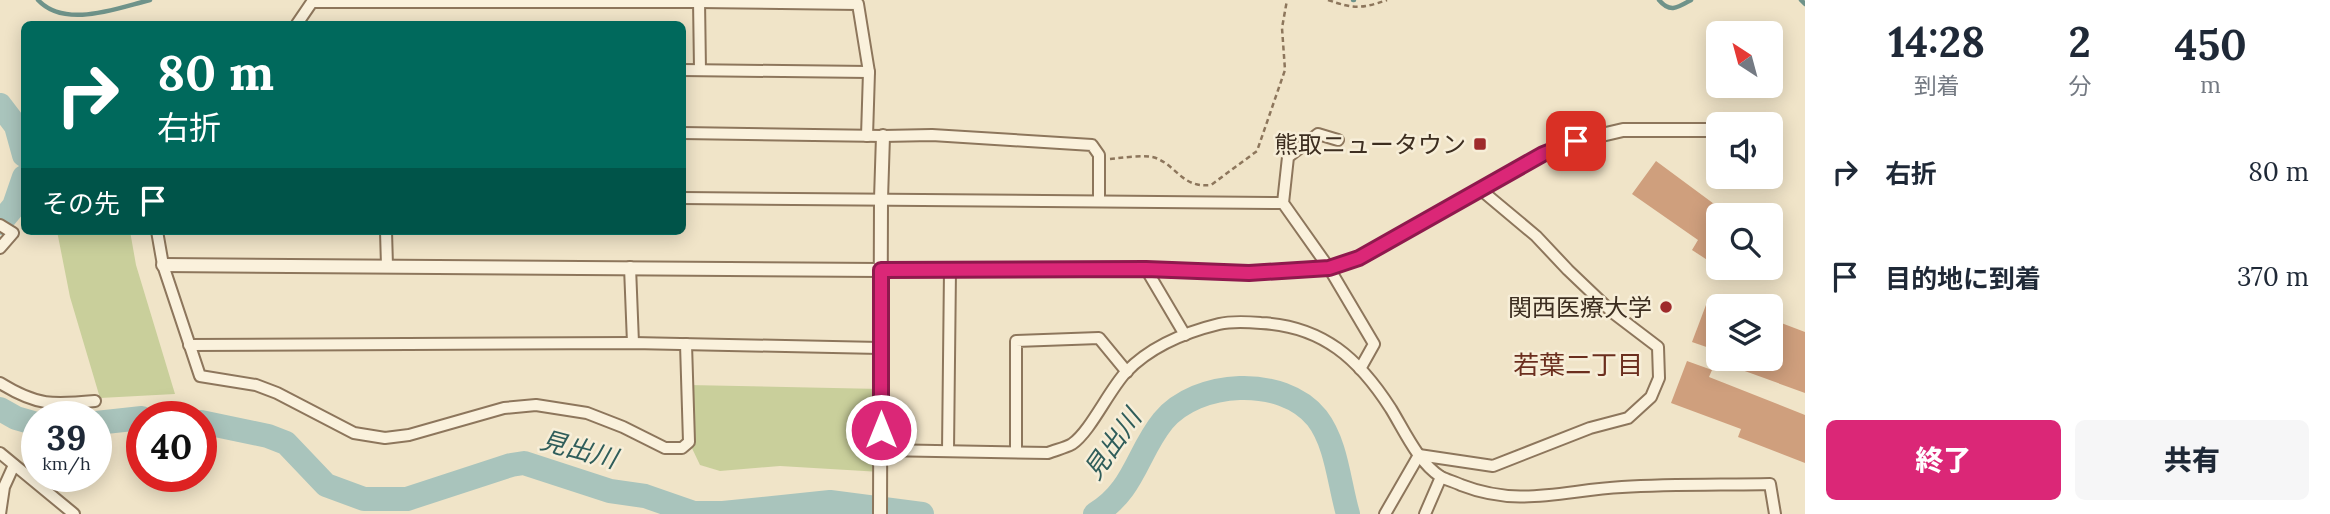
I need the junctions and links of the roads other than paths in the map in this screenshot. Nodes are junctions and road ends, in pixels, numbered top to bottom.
1 (699, 1) edge
2 (299, 21) edge
3 (686, 70) edge
4 (700, 70) junction
5 (869, 72) junction
6 (1706, 130) dead end
7 (686, 133) edge
8 (867, 136) junction
9 (883, 136) junction
10 (1338, 140) dead end
11 (1482, 190) junction
12 (686, 198) edge
13 (881, 199) junction
14 (1099, 201) junction
15 (1283, 203) junction
16 (0, 225) edge
17 (159, 235) edge
18 (386, 235) edge
19 (0, 248) edge
20 (163, 265) junction
21 (387, 265) junction
22 (630, 267) junction
23 (1329, 268) junction
24 (1146, 269) junction
25 (881, 270) junction
26 (950, 270) junction
27 (1185, 335) junction
28 (633, 343) junction
29 (686, 344) junction
30 (189, 345) junction
31 (880, 348) junction
32 (1360, 369) junction
33 (1126, 372) junction
34 (0, 383) edge
35 (33, 401) edge
36 (881, 450) junction
37 (948, 451) junction
38 (1016, 452) junction
39 (0, 453) edge
40 (1419, 455) junction
41 (14, 465) junction
42 (1441, 477) junction
43 (2, 488) edge
44 (0, 514) edge
45 (74, 514) edge
46 (880, 514) edge
47 (1385, 514) edge
48 (1425, 514) edge
49 (1775, 514) edge

1 - 2 street
1 - 4 street
1 - 5 street
3 - 4 street
4 - 5 street
5 - 8 street
6 - 11 street
7 - 8 street
8 - 9 street
9 - 13 street
9 - 14 street
10 - 15 street
11 - 23 street
11 - 40 street
12 - 13 street
13 - 14 street
13 - 25 street
14 - 15 street
15 - 23 street
16 - 19 street
17 - 20 street
18 - 21 street
20 - 21 street
20 - 30 street
21 - 22 street
22 - 25 street
22 - 28 street
23 - 24 street
23 - 32 street
24 - 26 street
24 - 27 street
25 - 26 street
25 - 31 street
26 - 37 street
27 - 32 street
27 - 33 street
28 - 29 street
28 - 30 street
29 - 30 street
29 - 31 street
31 - 36 street
32 - 40 street
33 - 38 street
33 - 38 street
34 - 35 street
36 - 37 street
36 - 46 street
37 - 38 street
39 - 41 street
40 - 42 street
40 - 47 street
41 - 43 street
41 - 45 street
42 - 48 street
42 - 49 street
43 - 44 street

